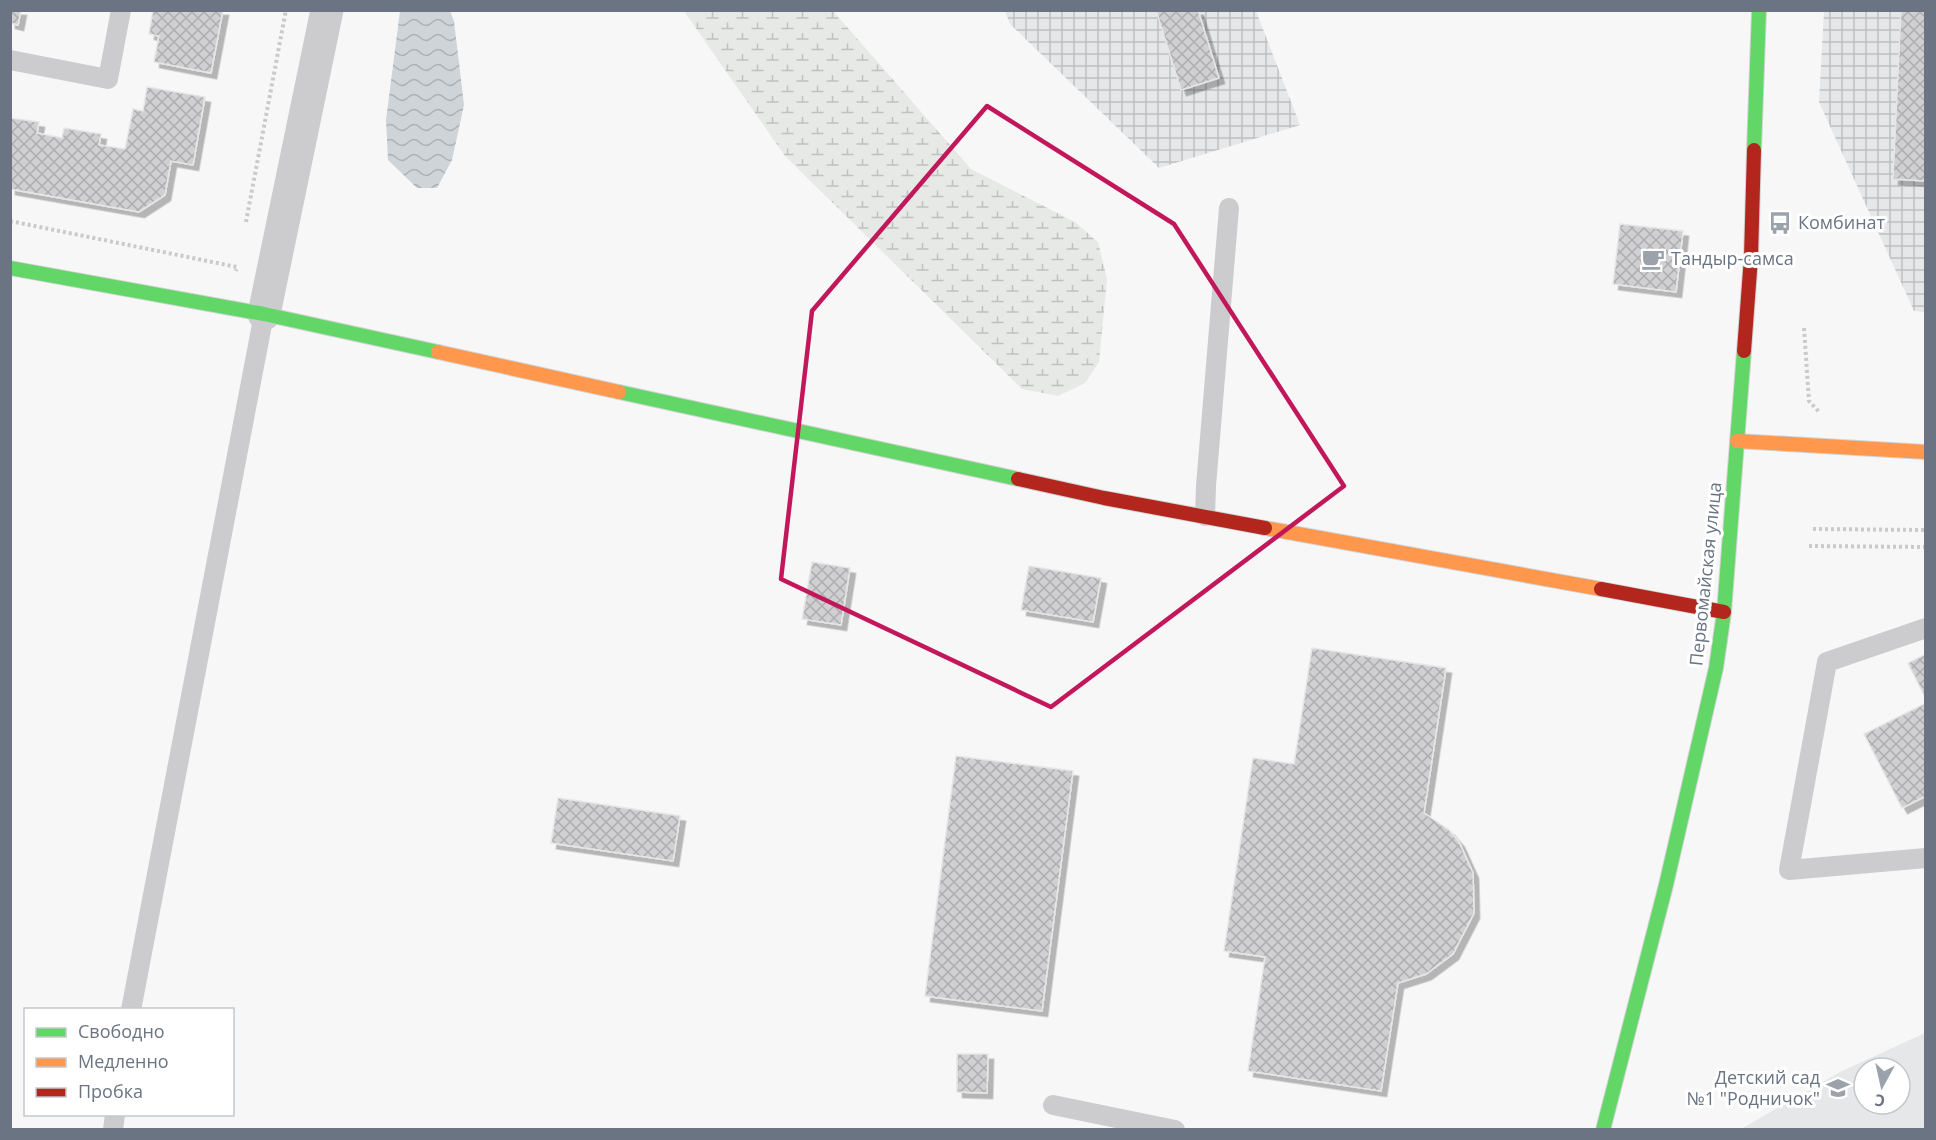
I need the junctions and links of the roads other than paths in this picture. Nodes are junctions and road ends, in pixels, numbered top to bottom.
1 (121, 10) edge
2 (327, 10) edge
3 (1759, 10) edge
4 (10, 60) edge
5 (1229, 208) dead end
6 (10, 268) edge
7 (264, 314) junction
8 (1737, 441) junction
9 (1926, 452) edge
10 (1205, 516) junction
11 (1724, 612) junction
12 (1926, 628) edge
13 (1926, 858) edge
14 (132, 1008) edge
15 (1053, 1106) dead end
16 (1175, 1130) edge
17 (1603, 1130) edge

1 - 4 lane
2 - 7 street
3 - 8 street, Первомайская улица
5 - 10 lane
6 - 7 street
7 - 10 street
7 - 14 lane
8 - 9 street
8 - 11 street, Первомайская улица
10 - 11 street
11 - 17 street, Первомайская улица
12 - 13 lane
15 - 16 lane

